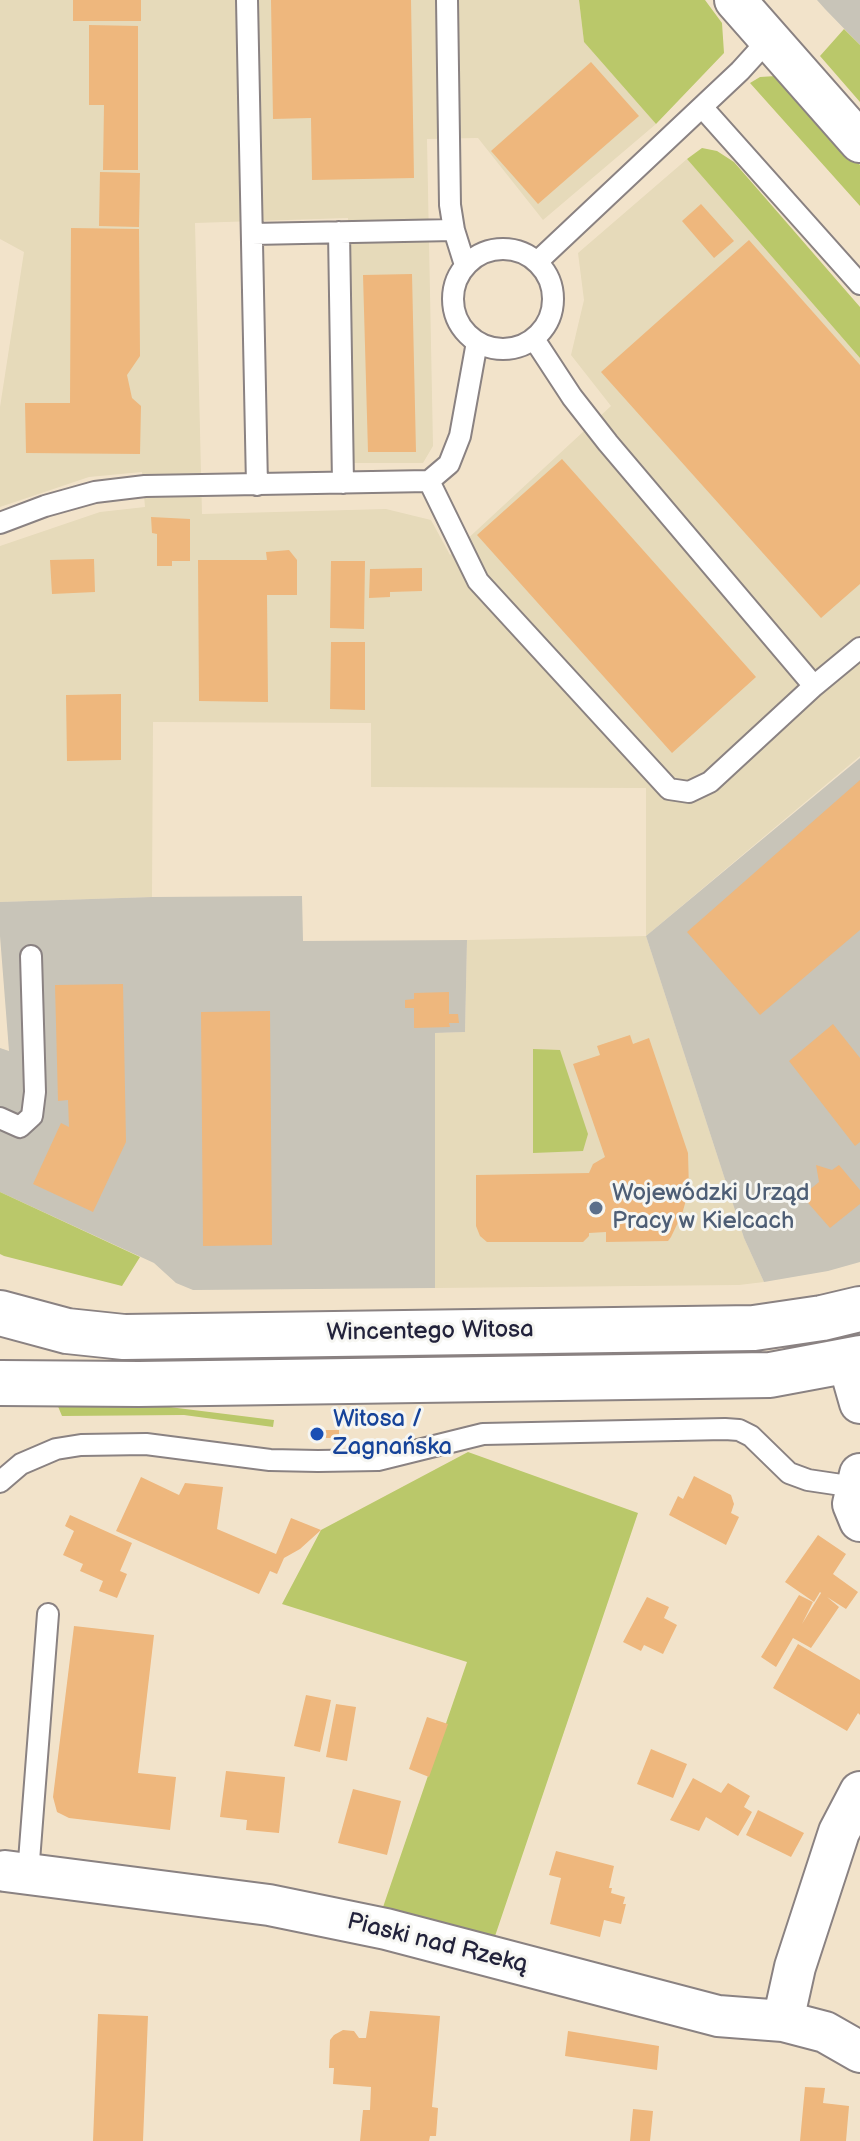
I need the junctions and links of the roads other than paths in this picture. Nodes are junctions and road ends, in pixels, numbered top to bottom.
1 (247, 0) edge
2 (447, 0) edge
3 (735, 0) edge
4 (769, 39) junction
5 (702, 107) junction
6 (860, 142) edge
7 (454, 230) junction
8 (339, 232) junction
9 (252, 234) junction
10 (537, 262) junction
11 (465, 265) junction
12 (860, 284) edge
13 (534, 339) junction
14 (477, 342) junction
15 (429, 481) junction
16 (343, 483) junction
17 (257, 485) junction
18 (0, 523) edge
19 (860, 648) edge
20 (814, 686) junction
21 (31, 956) dead end
22 (0, 1118) edge
23 (860, 1309) edge
24 (0, 1313) edge
25 (854, 1360) edge
26 (0, 1383) edge
27 (860, 1403) edge
28 (0, 1482) edge
29 (858, 1494) edge
30 (48, 1614) dead end
31 (860, 1792) edge
32 (11, 1873) edge
33 (783, 2021) junction
34 (860, 2052) edge

1 - 9 lane
2 - 7 lane
3 - 4 street
4 - 5 lane
4 - 6 street
5 - 10 lane
5 - 12 lane
7 - 8 lane
7 - 11 lane
8 - 9 lane
8 - 16 lane
9 - 17 lane
10 - 11 lane
10 - 13 lane
11 - 14 lane
13 - 14 lane
13 - 20 lane
14 - 15 lane
15 - 16 lane
15 - 20 lane
16 - 17 lane
17 - 18 lane
19 - 20 lane
21 - 22 lane
23 - 24 main road, Wincentego Witosa
25 - 26 main road, Wincentego Witosa
25 - 27 street
28 - 29 lane
30 - 32 lane
31 - 33 street
32 - 33 street, Piaski nad Rzeką
33 - 34 street, Piaski nad Rzeką

